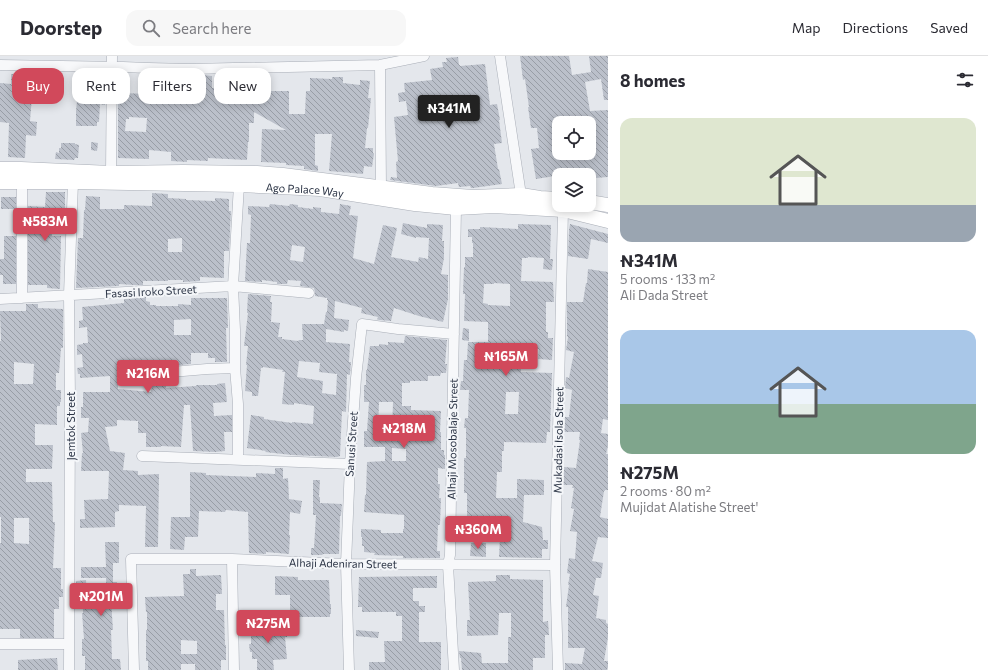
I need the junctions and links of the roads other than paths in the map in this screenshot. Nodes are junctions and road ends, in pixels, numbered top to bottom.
1 (112, 56) edge
2 (424, 56) edge
3 (500, 56) edge
4 (0, 65) edge
5 (380, 66) junction
6 (112, 67) junction
7 (0, 169) edge
8 (111, 173) junction
9 (0, 182) edge
10 (22, 182) junction
11 (73, 182) junction
12 (239, 185) junction
13 (381, 188) junction
14 (521, 195) junction
15 (552, 201) edge
16 (596, 203) edge
17 (552, 204) edge
18 (606, 204) edge
19 (456, 208) junction
20 (561, 212) edge
21 (583, 212) edge
22 (602, 219) edge
23 (233, 286) junction
24 (309, 293) dead end
25 (69, 295) junction
26 (22, 298) junction
27 (0, 299) edge
28 (454, 334) junction
29 (235, 368) junction
30 (123, 376) dead end
31 (142, 456) dead end
32 (238, 459) junction
33 (350, 464) junction
34 (232, 559) junction
35 (346, 564) junction
36 (448, 565) junction
37 (555, 565) junction
38 (0, 644) edge
39 (69, 644) junction
40 (69, 670) edge
41 (134, 670) edge
42 (234, 670) edge
43 (349, 670) edge
44 (454, 670) edge
45 (558, 670) edge

1 - 6 street
2 - 5 street
3 - 14 street
4 - 6 street
5 - 6 street
5 - 13 street
6 - 8 street
7 - 8 main road, Ago Palace Way
8 - 13 main road, Ago Palace Way
9 - 10 main road, Ago Palace Way
10 - 11 main road, Ago Palace Way
10 - 26 street
11 - 12 main road, Ago Palace Way
11 - 25 street, Jemtok Street
12 - 19 main road, Ago Palace Way
12 - 23 street
13 - 14 main road, Ago Palace Way
14 - 15 main road, Ago Palace Way
16 - 18 main road
17 - 19 main road, Ago Palace Way
18 - 22 main road
19 - 28 street, Alhaji Mosobalaje Street
20 - 37 street, Mukadasi Isola Street
21 - 22 main road, Ago Palace Way
23 - 24 street, Fasasi Iroko Street
23 - 25 street, Fasasi Iroko Street
23 - 29 street
25 - 26 street, Fasasi Iroko Street
25 - 39 street, Jemtok Street
26 - 27 street, Fasasi Iroko Street
28 - 33 street, Sanusi Street
28 - 36 street, Alhaji Mosobalaje Street
29 - 30 street
29 - 32 street
31 - 32 street
32 - 33 street
33 - 35 street, Sanusi Street
34 - 35 street, Alhaji Adeniran Street
34 - 41 street, Alhaji Adeniran Street
34 - 42 street
35 - 36 street, Alhaji Adeniran Street
35 - 43 street, Sanusi Street
36 - 37 street, Alhaji Adeniran Street
36 - 44 street, Alhaji Mosobalaje Street
37 - 45 street, Mukadasi Isola Street
38 - 39 street
39 - 40 street, Jemtok Street

